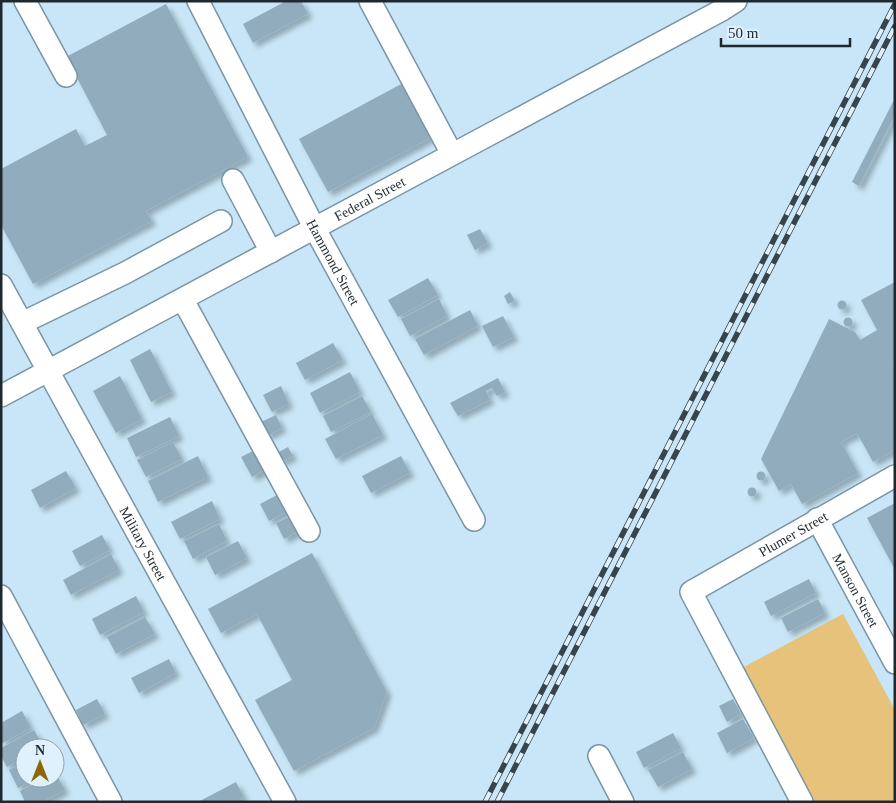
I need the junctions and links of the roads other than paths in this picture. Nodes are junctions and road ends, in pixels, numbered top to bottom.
1 (25, 1) edge
2 (198, 1) edge
3 (370, 1) edge
4 (736, 1) edge
5 (66, 76) dead end
6 (452, 154) junction
7 (233, 180) dead end
8 (221, 221) dead end
9 (315, 229) junction
10 (271, 252) junction
11 (1, 285) edge
12 (183, 300) junction
13 (22, 323) junction
14 (48, 371) junction
15 (1, 396) edge
16 (895, 476) edge
17 (817, 518) junction
18 (474, 520) dead end
19 (309, 531) dead end
20 (1, 596) edge
21 (895, 663) edge
22 (599, 756) dead end
23 (111, 802) edge
24 (285, 802) edge
25 (624, 802) edge
26 (802, 802) edge

1 - 5 street
2 - 9 street, Hammond Street
3 - 6 street
4 - 6 street, Federal Street
6 - 9 street, Federal Street
7 - 10 street
8 - 13 street
9 - 10 street, Federal Street
9 - 18 street, Hammond Street
10 - 12 street, Federal Street
11 - 13 street, Military Street
12 - 14 street, Federal Street
12 - 19 street
13 - 14 street, Military Street
14 - 15 street, Federal Street
14 - 24 street, Military Street
16 - 17 street, Plumer Street
17 - 21 street, Manson Street
17 - 26 street, Plumer Street
20 - 23 street
22 - 25 street

